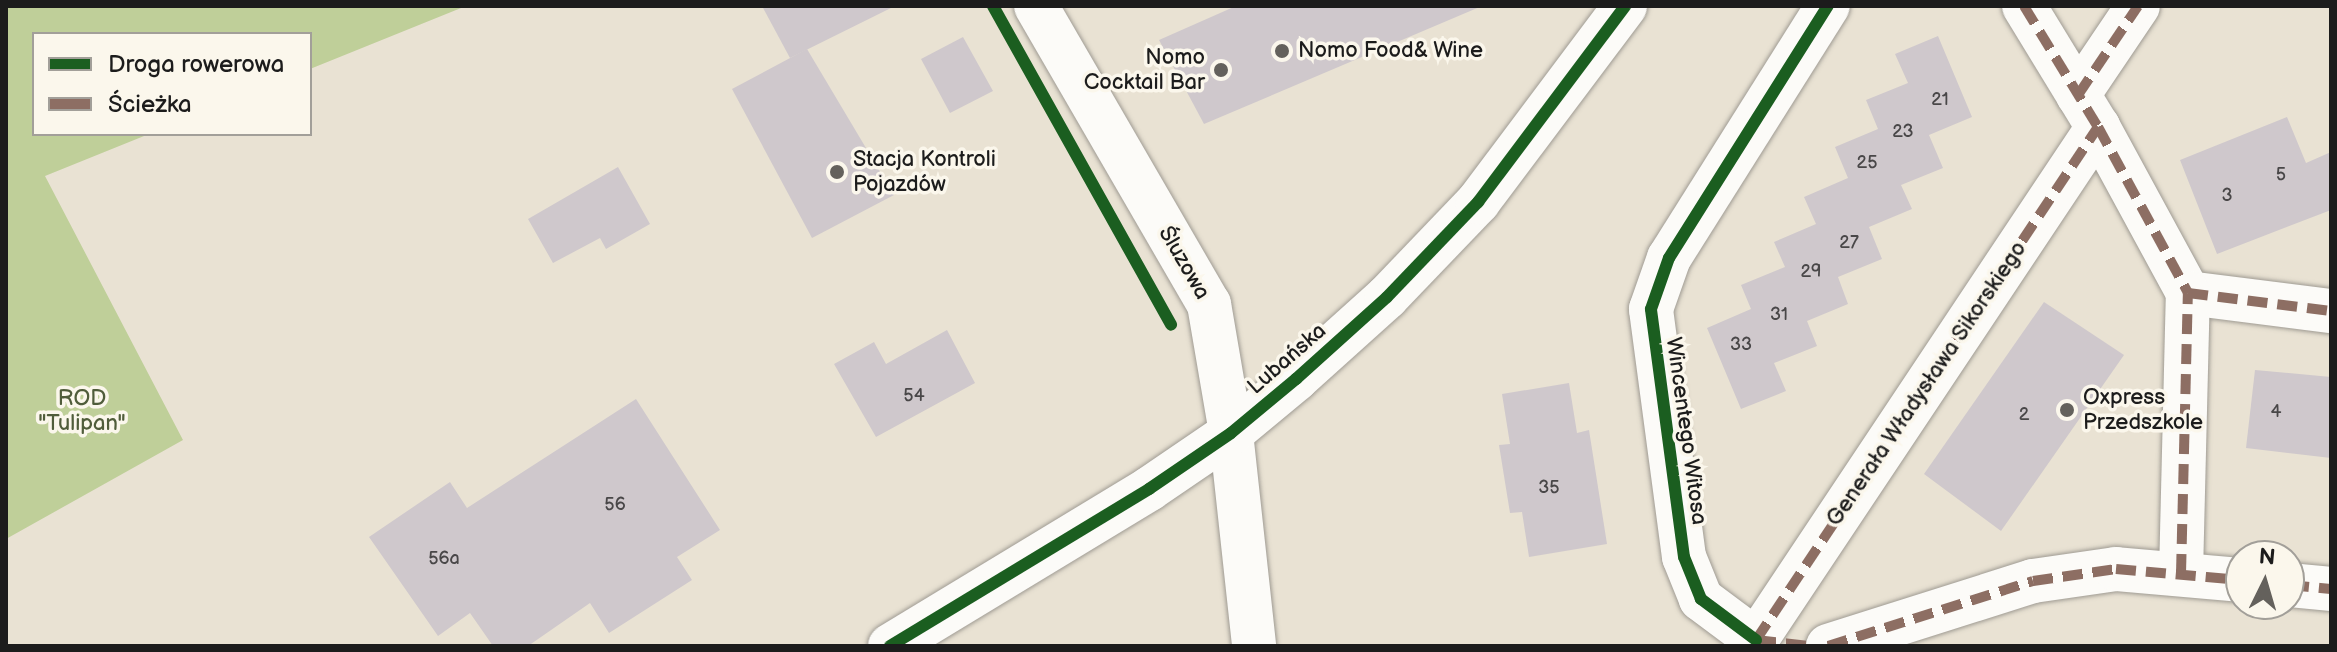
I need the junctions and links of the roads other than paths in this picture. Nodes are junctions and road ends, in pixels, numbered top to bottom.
1 (1036, 6) edge
2 (1625, 6) edge
3 (1828, 6) edge
4 (2024, 6) edge
5 (2138, 6) edge
6 (2088, 111) junction
7 (2188, 293) junction
8 (2331, 311) edge
9 (1231, 433) junction
10 (2181, 574) junction
11 (2225, 578) edge
12 (2305, 587) edge
13 (2331, 589) edge
14 (1756, 640) junction
15 (890, 646) edge
16 (1254, 646) edge
17 (1809, 646) edge
18 (1828, 646) edge

1 - 9 street, Śluzowa
2 - 9 street, Lubańska
3 - 14 street, Wincentego Witosa
4 - 6 street
5 - 6 street, Generała Władysława Sikorskiego
6 - 7 street
6 - 14 street, Generała Władysława Sikorskiego
7 - 8 street
7 - 10 street
9 - 15 street, Lubańska
9 - 16 street, Śluzowa
10 - 11 street
10 - 18 street
12 - 13 street
14 - 17 street

